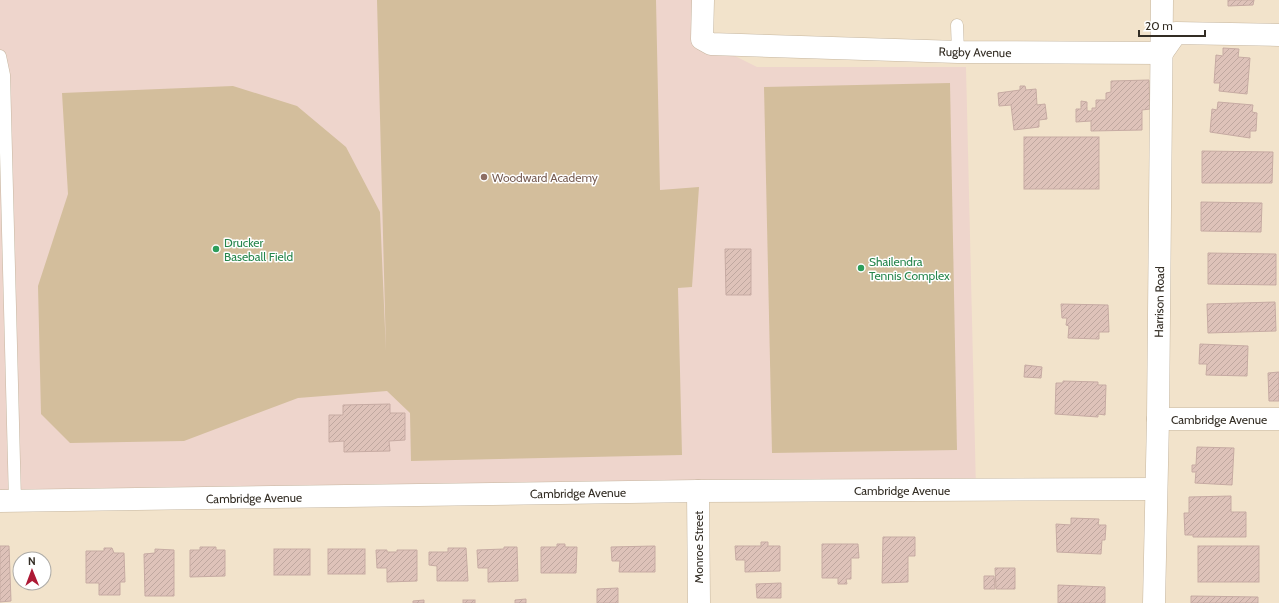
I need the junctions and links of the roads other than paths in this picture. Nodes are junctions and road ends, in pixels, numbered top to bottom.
1 (703, 0) edge
2 (1162, 0) edge
3 (958, 25) dead end
4 (1279, 35) edge
5 (958, 52) junction
6 (1162, 53) junction
7 (0, 56) edge
8 (1158, 419) junction
9 (1279, 419) edge
10 (1156, 489) junction
11 (698, 491) junction
12 (7, 501) edge
13 (698, 603) edge
14 (1154, 603) edge

1 - 5 street, Rugby Avenue
2 - 6 street, Harrison Road
3 - 5 lane
4 - 6 street
5 - 6 street, Rugby Avenue
6 - 8 street, Harrison Road
7 - 12 lane
8 - 9 street, Cambridge Avenue
8 - 10 street, Harrison Road
10 - 11 street, Cambridge Avenue
10 - 14 street, Harrison Road
11 - 12 street, Cambridge Avenue
11 - 13 street, Monroe Street

